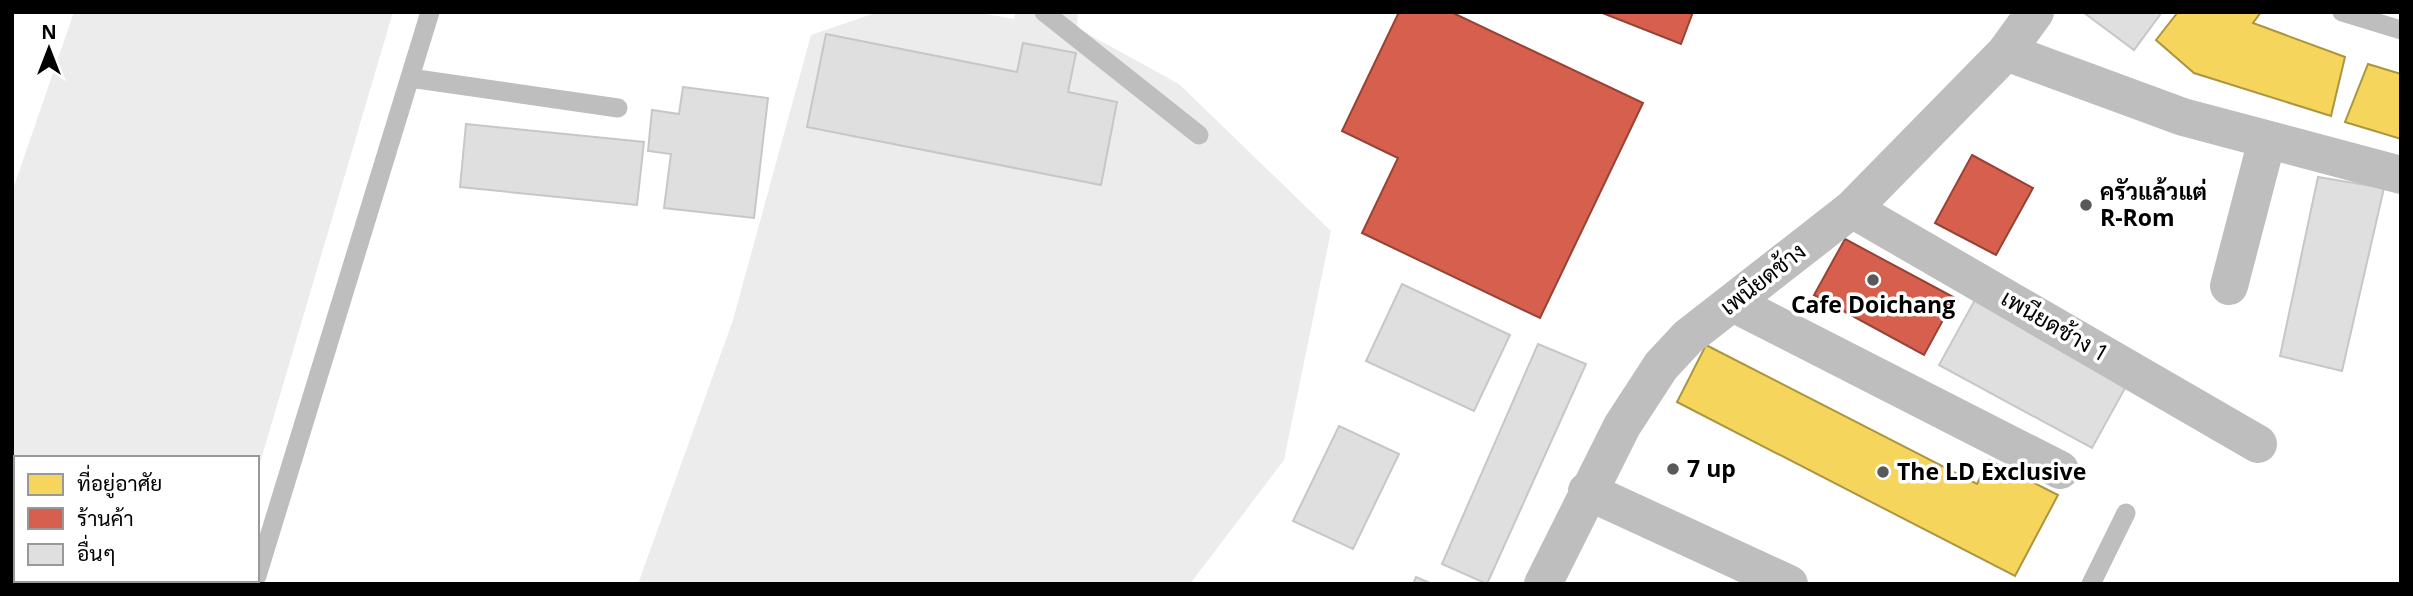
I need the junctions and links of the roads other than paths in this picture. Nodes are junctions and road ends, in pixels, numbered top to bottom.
1 (430, 12) edge
2 (1044, 12) edge
3 (2035, 12) edge
4 (2342, 12) edge
5 (2401, 30) edge
6 (2006, 52) junction
7 (410, 78) junction
8 (618, 108) dead end
9 (1199, 135) dead end
10 (2267, 140) junction
11 (2401, 175) edge
12 (1852, 209) junction
13 (2229, 286) dead end
14 (1733, 303) junction
15 (2258, 444) dead end
16 (2060, 470) dead end
17 (1587, 492) junction
18 (2126, 513) dead end
19 (259, 570) edge
20 (1543, 584) edge
21 (1789, 584) edge
22 (2091, 584) edge

1 - 7 lane
2 - 9 lane
3 - 6 street, เพนียดช้าง
4 - 5 lane
6 - 10 street
6 - 12 street, เพนียดช้าง
7 - 8 lane
7 - 19 lane
10 - 11 street
10 - 13 street
12 - 14 street, เพนียดช้าง
12 - 15 street, เพนียดช้าง 1
14 - 16 street
14 - 17 street, เพนียดช้าง
17 - 20 street, เพนียดช้าง
17 - 21 street
18 - 22 lane

